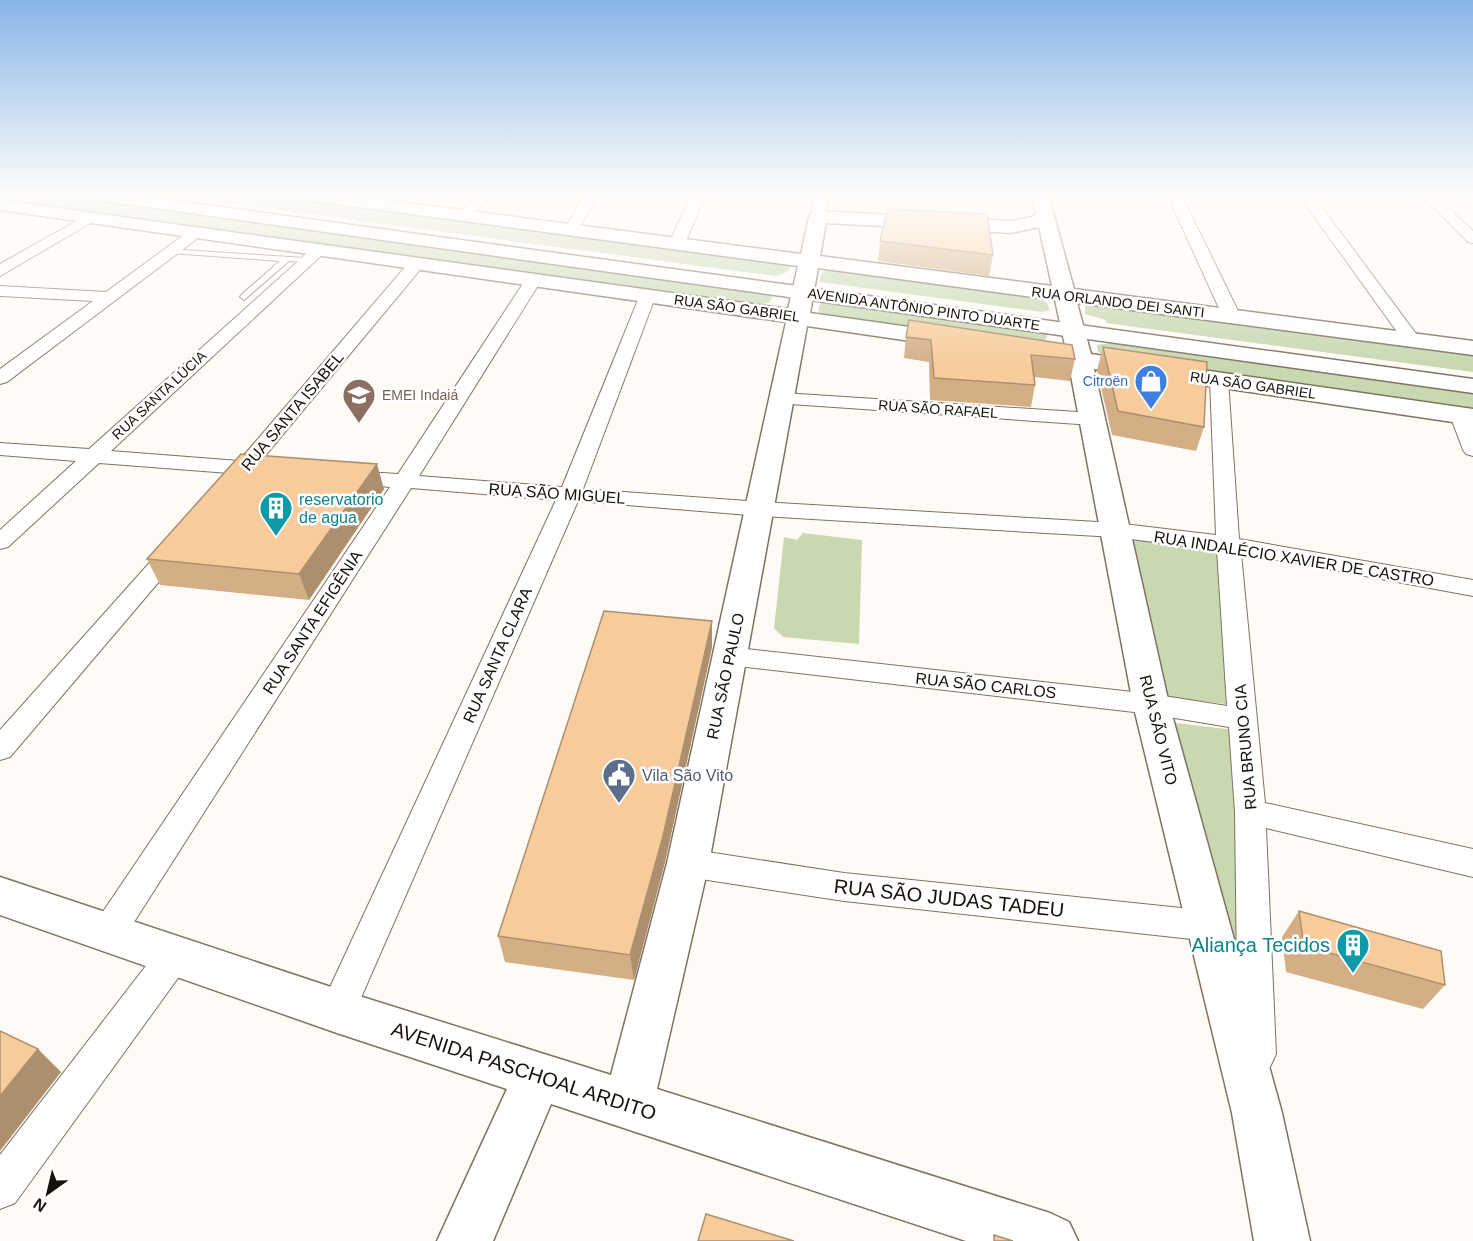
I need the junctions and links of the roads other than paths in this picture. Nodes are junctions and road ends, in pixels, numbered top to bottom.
1 (32, 252) edge
2 (169, 252) edge
3 (185, 252) edge
4 (240, 252) edge
5 (291, 252) edge
6 (535, 252) edge
7 (554, 252) edge
8 (743, 252) edge
9 (812, 252) edge
10 (1055, 252) edge
11 (1201, 252) edge
12 (1347, 252) edge
13 (236, 255) junction
14 (304, 256) junction
15 (810, 261) junction
16 (418, 262) junction
17 (0, 271) edge
18 (534, 279) junction
19 (805, 287) junction
20 (0, 291) edge
21 (648, 295) junction
22 (1066, 296) junction
23 (107, 297) junction
24 (244, 297) dead end
25 (799, 316) junction
26 (1232, 317) junction
27 (1073, 326) junction
28 (1411, 339) junction
29 (975, 343) edge
30 (1473, 348) edge
31 (1010, 349) edge
32 (1080, 359) junction
33 (1473, 376) edge
34 (0, 378) edge
35 (1219, 380) junction
36 (1473, 386) edge
37 (783, 399) junction
38 (1467, 416) edge
39 (1093, 419) junction
40 (0, 448) edge
41 (1473, 450) edge
42 (94, 456) junction
43 (245, 467) junction
44 (291, 471) edge
45 (325, 475) edge
46 (404, 482) junction
47 (222, 494) edge
48 (570, 494) junction
49 (761, 509) junction
50 (192, 529) edge
51 (1114, 530) junction
52 (0, 542) edge
53 (1228, 544) junction
54 (1473, 588) edge
55 (729, 656) junction
56 (1151, 704) junction
57 (1242, 719) junction
58 (0, 749) edge
59 (1250, 812) junction
60 (1473, 862) edge
61 (688, 863) junction
62 (0, 896) edge
63 (1210, 926) junction
64 (108, 933) junction
65 (174, 956) junction
66 (337, 1011) junction
67 (538, 1077) junction
68 (628, 1104) junction
69 (1257, 1113) junction
70 (0, 1188) edge
71 (465, 1241) edge
72 (1050, 1241) edge
73 (1282, 1241) edge

1 - 17 street
2 - 23 street
3 - 13 lane
4 - 13 lane
5 - 14 main road, RUA SÃO GABRIEL
6 - 19 main road, AVENIDA ANTÔNIO PINTO DUARTE
7 - 19 main road, AVENIDA ANTÔNIO PINTO DUARTE
8 - 15 main road, RUA ORLANDO DEI SANTI
9 - 15 main road, RUA SÃO PAULO
10 - 22 main road, RUA SÃO VITO
11 - 26 street
12 - 28 street
13 - 14 lane
14 - 16 main road, RUA SÃO GABRIEL
14 - 24 lane
14 - 42 street, RUA SANTA LÚCIA
15 - 19 main road, RUA SÃO PAULO
15 - 22 main road, RUA ORLANDO DEI SANTI
16 - 18 main road, RUA SÃO GABRIEL
16 - 43 street, RUA SANTA ISABEL
18 - 21 main road, RUA SÃO GABRIEL
18 - 46 street, RUA SANTA EFIGÊNIA
19 - 25 main road, RUA SÃO PAULO
19 - 27 main road, AVENIDA ANTÔNIO PINTO DUARTE
20 - 23 street
21 - 25 main road, RUA SÃO GABRIEL
21 - 48 street, RUA SANTA CLARA
22 - 26 main road, RUA ORLANDO DEI SANTI
22 - 27 main road, RUA SÃO VITO
23 - 34 street
25 - 29 main road, RUA SÃO GABRIEL
25 - 37 main road, RUA SÃO PAULO
26 - 28 main road, RUA ORLANDO DEI SANTI
27 - 32 main road, RUA SÃO VITO
27 - 33 main road, AVENIDA ANTÔNIO PINTO DUARTE
27 - 36 main road, AVENIDA ANTÔNIO PINTO DUARTE
28 - 30 main road, RUA ORLANDO DEI SANTI
31 - 32 main road, RUA SÃO GABRIEL
32 - 35 main road, RUA SÃO GABRIEL
32 - 39 main road, RUA SÃO VITO
35 - 38 main road, RUA SÃO GABRIEL
35 - 53 street, RUA BRUNO CIA
37 - 39 street, RUA SÃO RAFAEL
37 - 49 main road, RUA SÃO PAULO
38 - 41 street
39 - 51 main road, RUA SÃO VITO
40 - 42 street
42 - 43 street
42 - 52 street, RUA SANTA LÚCIA
43 - 44 street
43 - 47 street, RUA SANTA ISABEL
45 - 46 street, RUA SÃO MIGUEL
46 - 48 street, RUA SÃO MIGUEL
46 - 64 street, RUA SANTA EFIGÊNIA
48 - 49 street, RUA SÃO MIGUEL
48 - 66 street, RUA SANTA CLARA
49 - 51 street, RUA SÃO MIGUEL
49 - 55 main road, RUA SÃO PAULO
50 - 58 street
51 - 53 street, RUA INDALÉCIO XAVIER DE CASTRO
51 - 56 main road, RUA SÃO VITO
53 - 54 street, RUA INDALÉCIO XAVIER DE CASTRO
53 - 57 street, RUA BRUNO CIA
55 - 56 street, RUA SÃO CARLOS
55 - 61 main road, RUA SÃO PAULO
56 - 57 street, RUA SÃO CARLOS
56 - 63 main road, RUA SÃO VITO
57 - 59 street, RUA BRUNO CIA
59 - 60 street
59 - 69 street, RUA BRUNO CIA
61 - 63 street, RUA SÃO JUDAS TADEU
61 - 68 main road, RUA SÃO PAULO
62 - 64 main road, AVENIDA PASCHOAL ARDITO
63 - 69 main road, RUA SÃO VITO
64 - 65 main road, AVENIDA PASCHOAL ARDITO
65 - 66 main road, AVENIDA PASCHOAL ARDITO
65 - 70 street
66 - 67 main road, AVENIDA PASCHOAL ARDITO
67 - 68 main road, AVENIDA PASCHOAL ARDITO
67 - 71 main road
68 - 72 main road, AVENIDA PASCHOAL ARDITO
69 - 73 main road, RUA SÃO VITO

